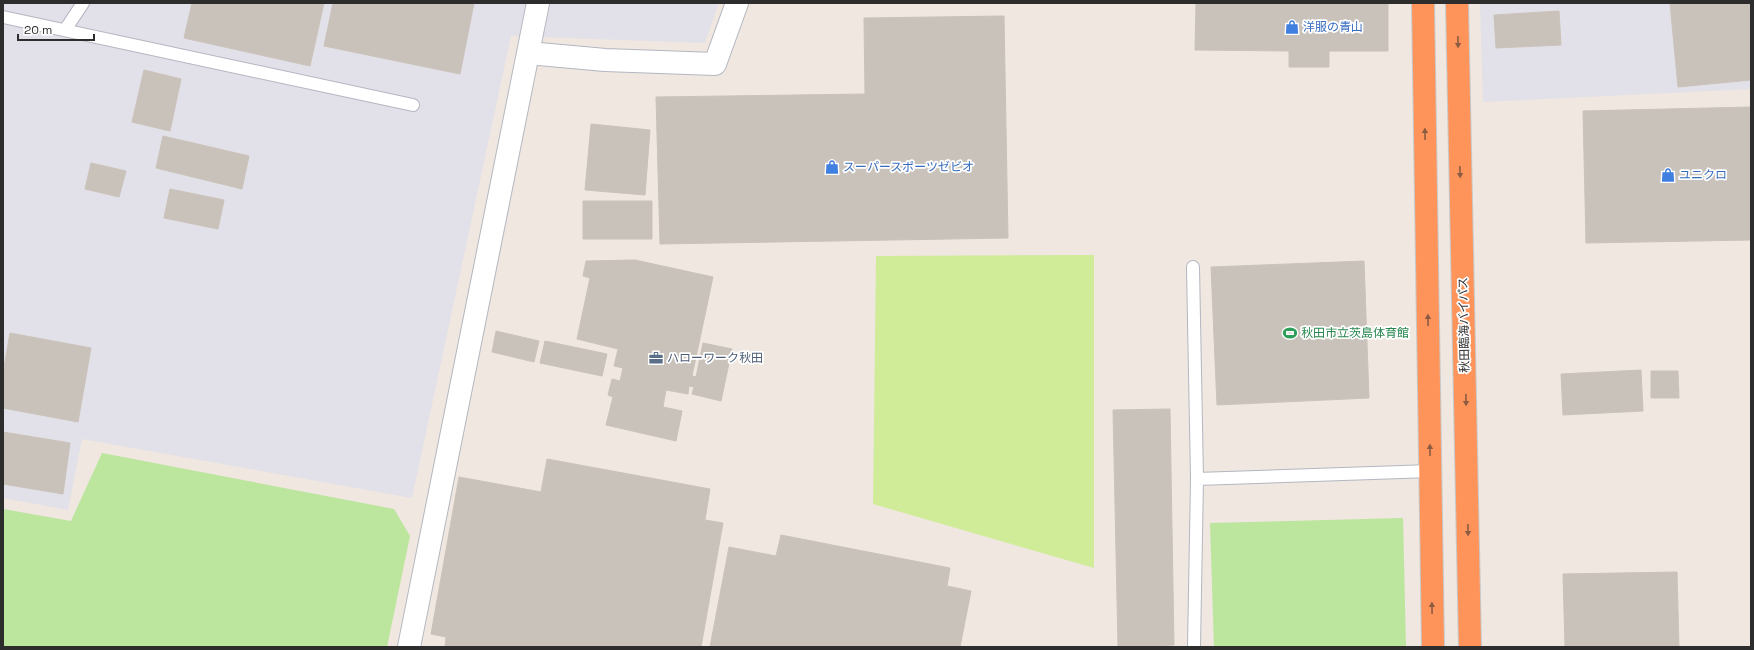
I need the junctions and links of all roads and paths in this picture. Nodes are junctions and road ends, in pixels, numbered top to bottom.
1 (83, 3) edge
2 (538, 3) edge
3 (737, 3) edge
4 (1423, 3) edge
5 (1457, 3) edge
6 (3, 17) edge
7 (65, 30) junction
8 (528, 53) junction
9 (412, 105) dead end
10 (1193, 266) dead end
11 (1431, 471) junction
12 (1197, 479) junction
13 (409, 647) edge
14 (1194, 647) edge
15 (1433, 647) edge
16 (1470, 647) edge

1 - 7 lane
2 - 8 street
3 - 8 street
11 -> 4 highway
5 -> 16 highway, 秋田臨海バイパス
6 - 7 lane
7 - 9 lane
8 - 13 street
10 - 12 lane
11 - 12 lane
15 -> 11 highway
12 - 14 lane

